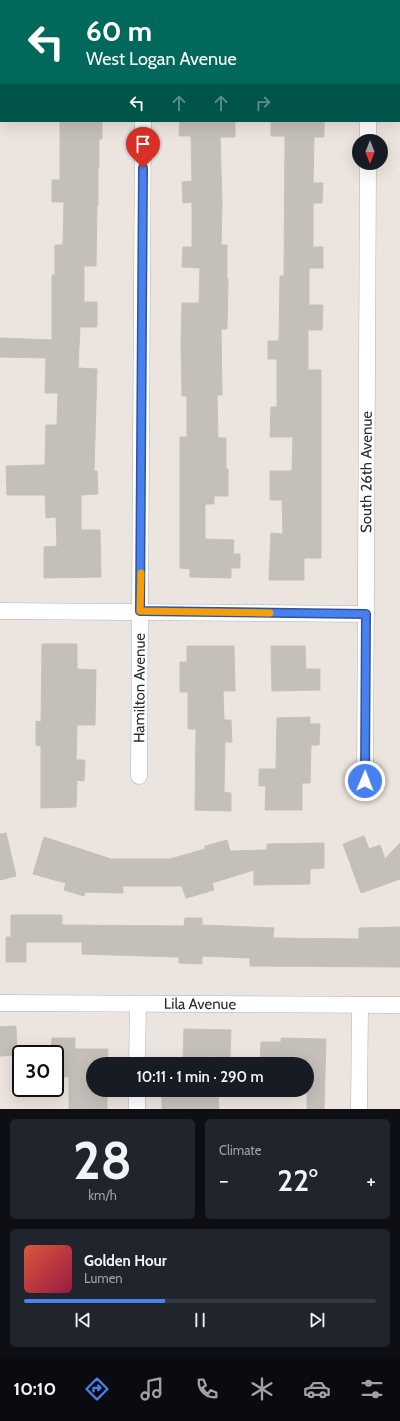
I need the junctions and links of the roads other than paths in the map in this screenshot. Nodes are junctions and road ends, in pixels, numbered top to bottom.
1 (143, 122) edge
2 (368, 122) edge
3 (368, 134) edge
4 (368, 170) edge
5 (0, 610) edge
6 (140, 611) junction
7 (366, 614) junction
8 (139, 776) dead end
9 (365, 781) dead end
10 (0, 1003) edge
11 (138, 1005) junction
12 (360, 1005) junction
13 (400, 1005) edge
14 (137, 1057) edge
15 (137, 1097) edge
16 (136, 1109) edge
17 (359, 1109) edge

1 - 6 street, Hamilton Avenue
2 - 3 street
4 - 7 street, South 26th Avenue
5 - 6 street
6 - 7 street
6 - 8 street, Hamilton Avenue
7 - 9 street, South 26th Avenue
10 - 11 street, Lila Avenue
11 - 12 street, Lila Avenue
11 - 14 street
12 - 13 street, Lila Avenue
12 - 17 street
15 - 16 street

